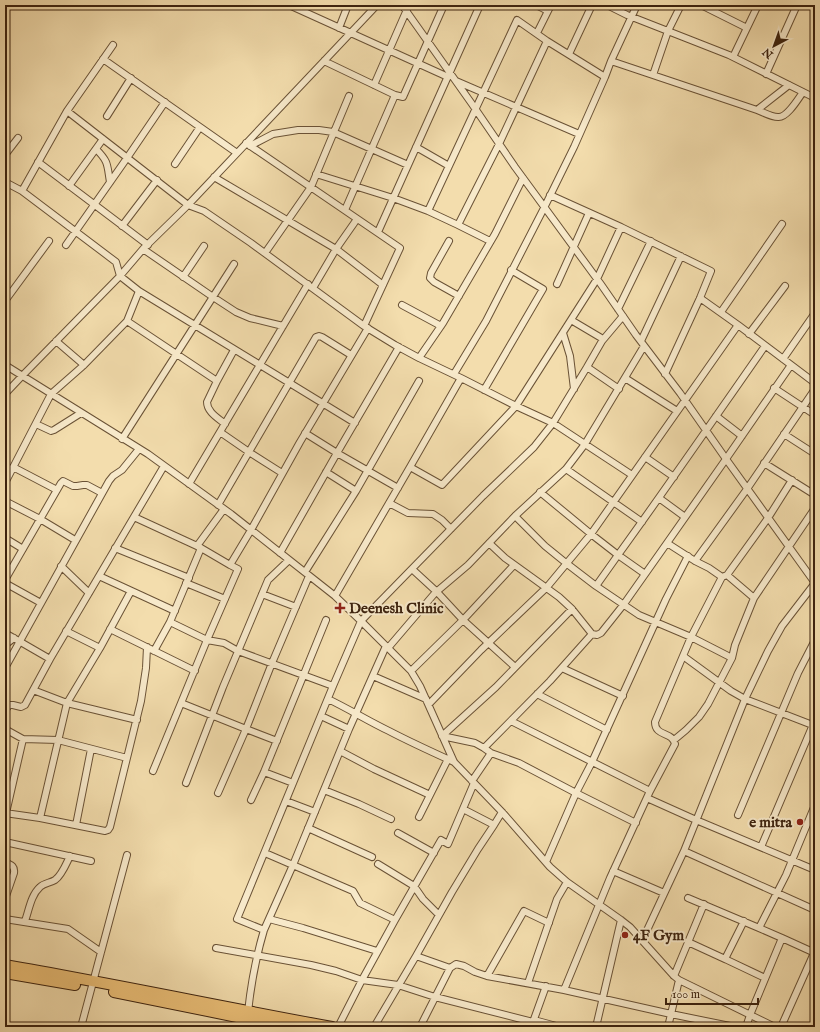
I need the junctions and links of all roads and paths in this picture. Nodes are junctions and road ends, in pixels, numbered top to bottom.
1 (289, 5) edge
2 (348, 5) edge
3 (377, 5) edge
4 (402, 5) edge
5 (444, 5) edge
6 (480, 5) edge
7 (536, 5) edge
8 (592, 5) edge
9 (607, 5) edge
10 (637, 5) edge
11 (681, 5) edge
12 (701, 5) edge
13 (718, 5) edge
14 (758, 5) edge
15 (797, 5) edge
16 (407, 8) edge
17 (550, 8) edge
18 (714, 12) junction
19 (631, 17) junction
20 (339, 28) junction
21 (747, 28) junction
22 (668, 31) junction
23 (351, 33) junction
24 (537, 33) junction
25 (547, 41) junction
26 (428, 42) junction
27 (113, 45) dead end
28 (389, 50) junction
29 (569, 54) junction
30 (733, 57) junction
31 (104, 59) junction
32 (324, 61) junction
33 (611, 61) junction
34 (418, 64) junction
35 (766, 74) junction
36 (449, 75) junction
37 (653, 75) junction
38 (605, 77) junction
39 (131, 78) junction
40 (455, 80) junction
41 (374, 85) junction
42 (789, 85) junction
43 (483, 92) junction
44 (803, 92) junction
45 (395, 95) junction
46 (349, 96) dead end
47 (815, 98) edge
48 (165, 102) junction
49 (516, 107) junction
50 (476, 109) junction
51 (757, 110) junction
52 (67, 111) junction
53 (106, 116) dead end
54 (200, 127) junction
55 (334, 132) junction
56 (580, 134) junction
57 (18, 138) dead end
58 (103, 139) junction
59 (248, 144) junction
60 (499, 144) junction
61 (416, 147) junction
62 (96, 149) junction
63 (372, 149) junction
64 (237, 153) junction
65 (5, 155) edge
66 (127, 158) junction
67 (38, 162) junction
68 (175, 164) dead end
69 (408, 165) junction
70 (449, 166) junction
71 (316, 174) junction
72 (214, 177) junction
73 (523, 178) junction
74 (156, 180) junction
75 (5, 182) edge
76 (110, 182) junction
77 (69, 186) junction
78 (356, 186) junction
79 (311, 187) junction
80 (22, 191) junction
81 (550, 195) junction
82 (393, 198) junction
83 (94, 205) junction
84 (188, 205) junction
85 (544, 208) junction
86 (346, 210) junction
87 (428, 211) junction
88 (589, 213) junction
89 (357, 218) junction
90 (287, 221) junction
91 (782, 224) dead end
92 (458, 225) junction
93 (122, 226) junction
94 (621, 227) junction
95 (75, 231) junction
96 (378, 232) junction
97 (49, 241) dead end
98 (449, 241) dead end
99 (651, 241) junction
100 (490, 242) junction
101 (66, 244) dead end
102 (148, 245) junction
103 (204, 246) dead end
104 (574, 248) junction
105 (336, 249) junction
106 (143, 250) junction
107 (265, 253) junction
108 (681, 256) junction
109 (234, 264) dead end
110 (511, 270) junction
111 (120, 276) junction
112 (183, 277) junction
113 (597, 279) junction
114 (557, 284) dead end
115 (383, 285) junction
116 (310, 286) junction
117 (785, 286) dead end
118 (139, 291) junction
119 (459, 296) junction
120 (212, 297) junction
121 (700, 298) junction
122 (5, 301) edge
123 (402, 305) dead end
124 (618, 309) junction
125 (720, 312) junction
126 (815, 313) edge
127 (622, 316) junction
128 (571, 320) junction
129 (127, 321) junction
130 (738, 325) junction
131 (194, 326) junction
132 (283, 326) junction
133 (441, 326) junction
134 (366, 327) junction
135 (563, 332) junction
136 (749, 334) junction
137 (603, 339) junction
138 (56, 341) junction
139 (643, 343) junction
140 (765, 346) junction
141 (399, 347) junction
142 (234, 350) junction
143 (176, 354) junction
144 (351, 355) junction
145 (419, 358) junction
146 (783, 359) junction
147 (5, 365) edge
148 (84, 365) junction
149 (259, 365) junction
150 (791, 365) junction
151 (587, 366) junction
152 (454, 374) junction
153 (665, 374) junction
154 (22, 376) junction
155 (461, 378) junction
156 (625, 378) junction
157 (217, 381) junction
158 (419, 381) dead end
159 (289, 383) junction
160 (815, 383) edge
161 (774, 388) junction
162 (574, 389) junction
163 (618, 389) junction
164 (815, 389) edge
165 (484, 390) junction
166 (5, 394) edge
167 (51, 394) junction
168 (685, 400) junction
169 (322, 404) junction
170 (516, 406) junction
171 (802, 407) junction
172 (677, 411) junction
173 (81, 413) junction
174 (815, 415) edge
175 (716, 416) junction
176 (355, 423) junction
177 (552, 423) junction
178 (36, 424) junction
179 (224, 424) junction
180 (706, 430) junction
181 (220, 432) junction
182 (305, 433) junction
183 (784, 434) junction
184 (742, 436) junction
185 (122, 438) junction
186 (585, 444) junction
187 (139, 449) junction
188 (249, 452) junction
189 (338, 453) junction
190 (815, 454) edge
191 (645, 457) junction
192 (726, 460) junction
193 (764, 463) junction
194 (14, 466) junction
195 (164, 466) junction
196 (410, 468) junction
197 (566, 468) junction
198 (368, 471) junction
199 (326, 472) junction
200 (282, 474) junction
201 (632, 475) junction
202 (674, 477) junction
203 (792, 480) junction
204 (5, 483) edge
205 (190, 484) junction
206 (398, 488) junction
207 (747, 489) junction
208 (57, 490) junction
209 (356, 491) junction
210 (540, 492) junction
211 (102, 493) junction
212 (815, 495) edge
213 (659, 498) junction
214 (5, 501) edge
215 (389, 503) junction
216 (614, 503) junction
217 (218, 505) junction
218 (815, 508) edge
219 (224, 509) junction
220 (515, 516) junction
221 (134, 517) junction
222 (685, 517) junction
223 (768, 518) junction
224 (40, 519) junction
225 (642, 522) junction
226 (452, 529) junction
227 (251, 530) junction
228 (591, 534) junction
229 (5, 538) edge
230 (75, 540) junction
231 (489, 543) junction
232 (667, 543) junction
233 (199, 547) junction
234 (789, 547) junction
235 (115, 548) junction
236 (23, 549) junction
237 (280, 553) junction
238 (618, 555) junction
239 (688, 556) junction
240 (289, 560) junction
241 (695, 561) junction
242 (566, 563) junction
243 (230, 565) junction
244 (514, 565) junction
245 (61, 566) junction
246 (412, 569) junction
247 (307, 574) junction
248 (645, 574) junction
249 (99, 576) junction
250 (724, 576) junction
251 (188, 581) junction
252 (5, 582) edge
253 (815, 583) edge
254 (596, 586) junction
255 (547, 588) junction
256 (131, 591) junction
257 (437, 592) junction
258 (89, 593) junction
259 (262, 594) junction
260 (335, 596) junction
261 (754, 598) junction
262 (225, 599) junction
263 (41, 603) junction
264 (624, 604) junction
265 (296, 607) junction
266 (572, 609) junction
267 (175, 611) junction
268 (326, 620) dead end
269 (463, 620) junction
270 (361, 621) junction
271 (170, 622) junction
272 (656, 622) junction
273 (110, 629) junction
274 (66, 631) junction
275 (5, 633) edge
276 (592, 634) junction
277 (691, 638) junction
278 (16, 640) junction
279 (207, 640) junction
280 (815, 640) edge
281 (489, 643) junction
282 (5, 645) edge
283 (387, 647) junction
284 (100, 648) junction
285 (147, 648) junction
286 (154, 651) junction
287 (238, 651) junction
288 (683, 656) junction
289 (732, 658) junction
290 (50, 659) junction
291 (272, 664) junction
292 (515, 667) junction
293 (5, 668) edge
294 (562, 668) junction
295 (194, 671) junction
296 (411, 671) junction
297 (304, 675) junction
298 (373, 676) junction
299 (720, 683) junction
300 (333, 686) junction
301 (33, 690) junction
302 (537, 694) junction
303 (623, 696) junction
304 (328, 699) junction
305 (745, 699) junction
306 (428, 701) junction
307 (67, 703) junction
308 (181, 704) junction
309 (5, 711) edge
310 (781, 713) junction
311 (357, 714) junction
312 (212, 716) junction
313 (321, 716) junction
314 (137, 720) junction
315 (511, 721) junction
316 (814, 724) edge
317 (5, 729) edge
318 (246, 729) junction
319 (350, 729) junction
320 (607, 730) junction
321 (442, 736) junction
322 (23, 739) junction
323 (58, 740) junction
324 (674, 740) junction
325 (277, 741) junction
326 (484, 748) junction
327 (92, 749) junction
328 (340, 751) junction
329 (491, 753) junction
330 (127, 758) junction
331 (451, 761) junction
332 (592, 762) junction
333 (153, 771) dead end
334 (264, 772) junction
335 (473, 782) junction
336 (186, 783) dead end
337 (293, 783) junction
338 (324, 790) junction
339 (650, 791) junction
340 (218, 793) dead end
341 (576, 793) junction
342 (430, 794) junction
343 (647, 798) junction
344 (251, 800) dead end
345 (286, 801) junction
346 (815, 807) edge
347 (463, 809) junction
348 (314, 812) junction
349 (502, 812) junction
350 (6, 813) edge
351 (738, 815) dead end
352 (419, 817) dead end
353 (40, 818) junction
354 (391, 819) dead end
355 (696, 820) junction
356 (636, 823) junction
357 (76, 825) junction
358 (494, 825) junction
359 (308, 828) junction
360 (398, 833) dead end
361 (5, 842) edge
362 (761, 847) junction
363 (684, 851) junction
364 (265, 853) junction
365 (434, 853) junction
366 (127, 855) dead end
367 (70, 856) junction
368 (372, 857) dead end
369 (792, 860) junction
370 (91, 861) dead end
371 (5, 862) edge
372 (546, 862) junction
373 (378, 864) dead end
374 (293, 865) junction
375 (815, 870) edge
376 (613, 871) junction
377 (567, 882) junction
378 (414, 886) junction
379 (664, 893) junction
380 (777, 893) junction
381 (688, 898) dead end
382 (5, 899) edge
383 (599, 904) junction
384 (704, 904) junction
385 (815, 910) edge
386 (439, 915) junction
387 (5, 919) edge
388 (269, 919) junction
389 (394, 920) junction
390 (621, 920) junction
391 (26, 922) junction
392 (744, 922) junction
393 (549, 923) junction
394 (759, 928) junction
395 (264, 930) junction
396 (782, 938) junction
397 (642, 940) junction
398 (688, 942) junction
399 (216, 948) dead end
400 (377, 951) junction
401 (101, 952) junction
402 (814, 953) edge
403 (257, 956) junction
404 (416, 956) junction
405 (725, 959) junction
406 (5, 965) edge
407 (450, 968) junction
408 (5, 973) edge
409 (487, 976) junction
410 (674, 976) junction
411 (765, 978) junction
412 (362, 980) junction
413 (680, 980) junction
414 (528, 983) junction
415 (92, 984) junction
416 (398, 985) junction
417 (546, 986) junction
418 (564, 990) junction
419 (435, 997) junction
420 (603, 999) junction
421 (248, 1012) junction
422 (671, 1014) junction
423 (750, 1015) junction
424 (532, 1023) edge
425 (81, 1027) edge
426 (293, 1027) edge
427 (332, 1027) edge
428 (338, 1027) edge
429 (374, 1027) edge
430 (420, 1027) edge
431 (560, 1027) edge
432 (596, 1027) edge
433 (668, 1027) edge
434 (735, 1027) edge
435 (746, 1027) edge
436 (775, 1027) edge
437 (781, 1027) edge

1 - 20 street
2 - 20 street
3 - 23 street
4 - 16 street
5 - 26 street
6 - 36 street
7 - 17 street
8 - 29 street
9 - 19 street
10 - 19 street
11 - 22 street
12 - 18 street
13 - 18 street
14 - 21 street
15 - 35 street
16 - 26 street
16 - 28 street
17 - 24 street
18 - 21 street
19 - 22 street
19 - 33 street
20 - 23 street
21 - 30 street
22 - 30 street
22 - 37 street
23 - 28 street
23 - 32 street
24 - 25 street
24 - 43 street
25 - 29 street
25 - 49 street
26 - 34 street
26 - 36 street
27 - 31 street
28 - 34 street
28 - 41 street
29 - 38 street
30 - 35 street
31 - 39 street
31 - 52 street
32 - 41 street
32 - 59 street
33 - 37 street
33 - 38 street
34 - 36 street
34 - 45 street
35 - 42 street
36 - 40 street
36 - 61 street
37 - 51 street
38 - 56 street
39 - 48 street
39 - 53 street
40 - 43 street
40 - 50 street
41 - 45 street
42 - 44 street
42 - 51 street
43 - 49 street
43 - 50 street
44 - 47 street
44 - 51 street
45 - 63 street
46 - 55 street
48 - 54 street
48 - 66 street
49 - 56 street
49 - 60 street
50 - 60 street
50 - 70 street
52 - 58 street
52 - 67 street
54 - 64 street
54 - 68 street
55 - 59 street
55 - 63 street
55 - 71 street
56 - 81 street
57 - 65 street
58 - 62 street
58 - 66 street
59 - 64 street
59 - 79 street
60 - 73 street
60 - 92 street
61 - 69 street
61 - 70 street
62 - 76 street
62 - 77 street
63 - 69 street
63 - 78 street
64 - 72 street
66 - 74 street
66 - 76 street
67 - 77 street
67 - 80 street
69 - 82 street
70 - 87 street
71 - 78 street
71 - 79 street
72 - 84 street
72 - 90 street
73 - 85 street
73 - 100 street
74 - 84 street
74 - 93 street
75 - 80 street
76 - 83 street
77 - 83 street
78 - 82 street
78 - 86 street
79 - 86 street
79 - 90 street
80 - 95 street
81 - 85 street
81 - 88 street
82 - 87 street
82 - 96 street
83 - 93 street
83 - 95 street
84 - 102 street
84 - 107 street
85 - 104 street
85 - 110 street
86 - 89 street
87 - 92 street
88 - 94 street
88 - 104 street
89 - 96 street
89 - 105 street
90 - 105 street
90 - 107 street
91 - 125 street
92 - 100 street
93 - 102 street
94 - 99 street
94 - 113 street
95 - 101 street
95 - 111 street
96 - 115 street
97 - 122 street
98 - 119 street
99 - 108 street
99 - 124 street
100 - 119 street
102 - 106 street
103 - 112 street
104 - 113 street
104 - 114 street
105 - 115 street
105 - 116 street
106 - 111 street
106 - 112 street
107 - 116 street
108 - 121 street
108 - 139 street
109 - 120 street
110 - 152 street
110 - 165 street
111 - 118 street
111 - 138 street
112 - 120 street
113 - 124 street
113 - 128 street
115 - 134 street
116 - 132 street
116 - 134 street
117 - 136 street
118 - 129 street
118 - 131 street
119 - 133 street
120 - 131 street
120 - 132 street
121 - 125 street
121 - 153 street
123 - 133 street
124 - 127 street
125 - 130 street
126 - 146 street
127 - 137 street
127 - 139 street
128 - 135 street
128 - 137 street
129 - 143 street
129 - 148 street
130 - 136 street
130 - 168 street
131 - 142 street
131 - 143 street
132 - 149 street
133 - 145 street
134 - 141 street
134 - 144 street
135 - 162 street
135 - 170 street
136 - 140 street
137 - 151 street
138 - 148 street
138 - 154 street
139 - 153 street
139 - 156 street
140 - 146 street
140 - 175 street
141 - 145 street
141 - 176 street
142 - 149 street
142 - 157 street
143 - 157 street
143 - 185 street
144 - 159 street
144 - 169 street
145 - 152 street
146 - 150 street
147 - 154 street
148 - 167 street
149 - 159 street
149 - 179 street
150 - 160 street
150 - 161 street
151 - 162 street
151 - 163 street
152 - 155 street
153 - 168 street
154 - 166 street
154 - 167 street
155 - 165 street
155 - 196 street
156 - 163 street
156 - 172 street
157 - 179 street
158 - 198 street
159 - 169 street
159 - 188 street
161 - 171 street
161 - 184 street
162 - 177 street
163 - 186 street
164 - 171 street
165 - 170 street
167 - 173 street
167 - 178 street
168 - 172 street
168 - 180 street
169 - 176 street
169 - 182 street
170 - 177 street
170 - 196 street
171 - 174 street
171 - 183 street
172 - 191 street
173 - 178 street
173 - 185 street
175 - 180 street
175 - 184 street
176 - 189 street
177 - 186 street
177 - 226 street
178 - 194 street
179 - 181 street
180 - 192 street
180 - 202 street
181 - 188 street
181 - 205 street
182 - 189 street
182 - 200 street
183 - 190 street
183 - 193 street
184 - 192 street
185 - 187 street
186 - 197 street
186 - 201 street
187 - 195 street
187 - 211 street
188 - 200 street
188 - 217 street
189 - 198 street
189 - 199 street
191 - 201 street
191 - 202 street
192 - 207 street
192 - 222 street
193 - 203 street
193 - 207 street
194 - 204 street
194 - 208 street
195 - 205 street
195 - 221 street
196 - 206 street
197 - 210 street
197 - 216 street
198 - 206 street
198 - 209 street
199 - 209 street
199 - 237 street
200 - 227 street
201 - 216 street
202 - 213 street
203 - 212 street
203 - 223 street
205 - 217 street
206 - 215 street
207 - 223 street
207 - 241 street
208 - 211 street
208 - 224 street
209 - 247 street
210 - 220 street
210 - 228 street
211 - 230 street
213 - 222 street
213 - 225 street
214 - 224 street
215 - 226 street
215 - 260 street
216 - 225 street
216 - 228 street
217 - 219 street
218 - 234 street
219 - 227 street
219 - 233 street
220 - 231 street
220 - 242 street
221 - 233 street
221 - 235 street
222 - 232 street
223 - 234 street
223 - 250 street
224 - 230 street
224 - 236 street
225 - 238 street
226 - 246 street
227 - 237 street
227 - 243 street
228 - 238 street
228 - 242 street
229 - 236 street
230 - 245 street
231 - 244 street
231 - 257 street
232 - 239 street
232 - 248 street
233 - 243 street
233 - 251 street
234 - 253 street
234 - 261 street
235 - 249 street
235 - 251 street
236 - 252 street
237 - 240 street
238 - 248 street
238 - 254 street
239 - 241 street
239 - 272 street
240 - 247 street
240 - 259 street
241 - 250 street
242 - 254 street
242 - 255 street
243 - 262 street
244 - 255 street
244 - 269 street
245 - 258 street
245 - 263 street
246 - 257 street
246 - 270 street
247 - 260 street
247 - 265 street
248 - 264 street
249 - 256 street
249 - 258 street
250 - 261 street
250 - 277 street
251 - 262 street
251 - 267 street
252 - 263 street
253 - 305 street
254 - 264 street
255 - 266 street
255 - 281 street
256 - 267 street
256 - 273 street
257 - 269 street
257 - 283 street
258 - 274 street
259 - 265 street
259 - 287 street
260 - 270 street
261 - 289 street
262 - 279 street
263 - 278 street
264 - 272 street
264 - 276 street
265 - 291 street
266 - 276 street
266 - 292 street
267 - 271 street
268 - 297 street
269 - 281 street
269 - 296 street
270 - 283 street
270 - 300 street
271 - 279 street
271 - 286 street
272 - 277 street
272 - 303 street
273 - 284 street
273 - 285 street
274 - 284 street
274 - 290 street
275 - 278 street
276 - 294 street
277 - 288 street
277 - 289 street
278 - 282 street
278 - 290 street
278 - 293 street
279 - 287 street
279 - 295 street
280 - 310 street
281 - 292 street
281 - 306 street
283 - 296 street
283 - 298 street
284 - 307 street
285 - 286 street
285 - 314 street
286 - 295 street
287 - 291 street
287 - 312 street
288 - 299 street
288 - 324 street
289 - 299 street
290 - 301 street
291 - 297 street
291 - 318 street
292 - 321 street
294 - 302 street
294 - 303 street
295 - 308 street
296 - 306 street
297 - 300 street
297 - 325 street
298 - 306 street
298 - 311 street
299 - 305 street
299 - 324 street
300 - 304 street
301 - 307 street
301 - 309 street
302 - 315 street
302 - 320 street
303 - 320 street
304 - 311 street
304 - 313 street
305 - 310 street
305 - 355 street
306 - 321 street
307 - 314 street
307 - 323 street
308 - 312 street
308 - 333 street
310 - 316 street
310 - 351 street
311 - 319 street
311 - 331 street
312 - 318 street
312 - 336 street
313 - 319 street
313 - 337 street
314 - 330 street
315 - 326 street
315 - 332 street
316 - 362 street
317 - 322 street
318 - 325 street
318 - 340 street
319 - 328 street
320 - 332 street
321 - 326 street
321 - 331 street
322 - 323 street
322 - 350 street
323 - 327 street
323 - 353 street
324 - 339 street
325 - 334 street
326 - 329 street
327 - 330 street
327 - 357 street
328 - 338 street
328 - 342 street
329 - 335 street
329 - 341 street
330 - 357 street
331 - 335 street
331 - 342 street
332 - 339 street
332 - 341 street
334 - 337 street
334 - 344 street
335 - 347 street
335 - 349 street
337 - 345 street
338 - 348 street
338 - 354 street
339 - 343 street
341 - 356 street
341 - 372 street
342 - 352 street
343 - 355 street
343 - 356 street
345 - 348 street
345 - 364 street
346 - 369 street
347 - 358 street
347 - 365 street
348 - 359 street
349 - 358 street
349 - 372 street
350 - 353 street
353 - 357 street
355 - 362 street
355 - 363 street
356 - 376 street
358 - 386 street
359 - 368 street
359 - 374 street
360 - 365 street
361 - 367 street
362 - 369 street
363 - 379 street
363 - 380 street
364 - 374 street
364 - 395 street
365 - 378 street
366 - 401 street
367 - 370 street
367 - 391 street
369 - 375 street
369 - 380 street
371 - 382 street
372 - 377 street
373 - 378 street
374 - 388 street
374 - 389 street
376 - 379 street
376 - 383 street
377 - 383 street
377 - 393 street
378 - 386 street
378 - 389 street
379 - 397 street
380 - 385 street
380 - 394 street
381 - 384 street
383 - 390 street
383 - 418 street
384 - 392 street
384 - 398 street
386 - 404 street
387 - 391 street
388 - 395 street
388 - 400 street
389 - 400 street
390 - 397 street
390 - 420 street
391 - 401 street
392 - 394 street
392 - 405 street
393 - 409 street
393 - 414 street
394 - 396 street
395 - 403 street
396 - 402 street
396 - 411 street
397 - 410 street
398 - 405 street
398 - 410 street
399 - 403 street
400 - 412 street
401 - 415 street
402 - 437 street
403 - 412 street
403 - 421 street
404 - 407 street
404 - 416 street
405 - 411 street
406 - 415 main road
407 - 409 street
407 - 419 street
408 - 415 main road
409 - 414 street
410 - 413 street
411 - 423 street
412 - 416 street
412 - 428 street
413 - 422 street
413 - 423 street
414 - 417 street
415 - 421 main road
415 - 425 street
415 - 426 main road
416 - 419 street
416 - 429 street
417 - 418 street
417 - 424 street
418 - 420 street
419 - 424 street
419 - 430 street
420 - 422 street
420 - 432 street
421 - 427 main road
422 - 433 street
422 - 434 street
423 - 435 street
423 - 436 street
424 - 431 street

